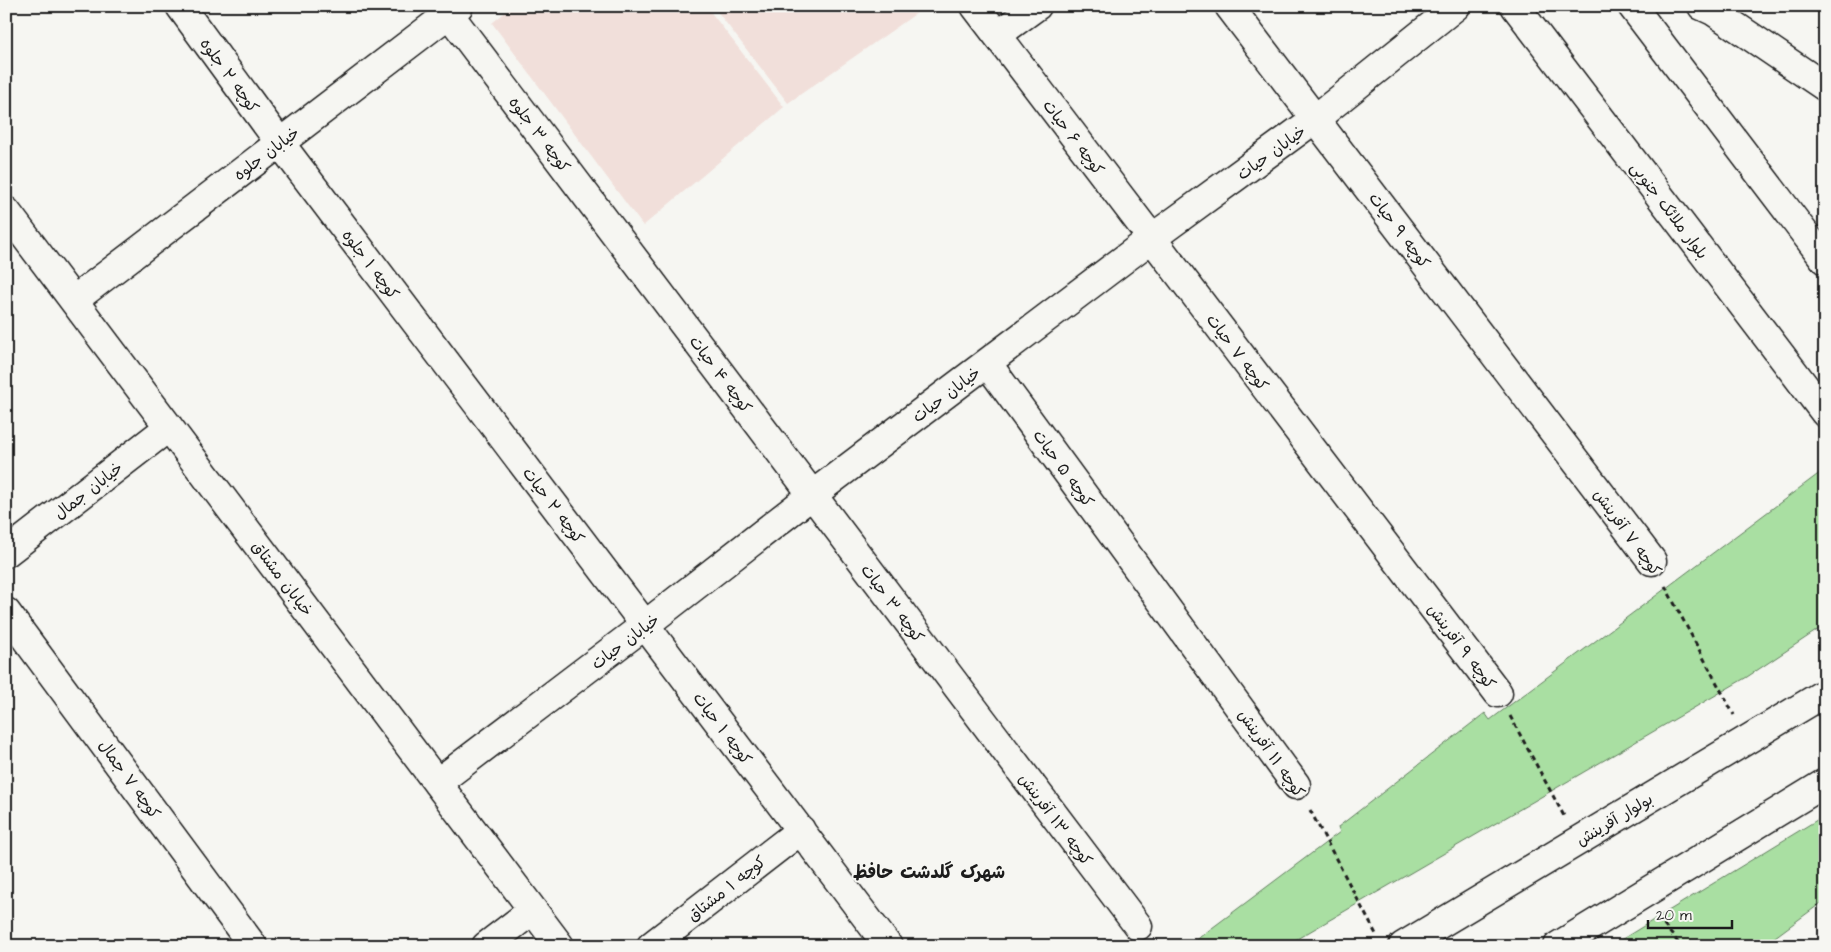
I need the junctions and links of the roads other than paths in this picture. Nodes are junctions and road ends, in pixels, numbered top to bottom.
1 (180, 6) edge
2 (975, 6) edge
3 (1037, 6) edge
4 (1229, 6) edge
5 (1456, 6) edge
6 (1515, 6) edge
7 (1632, 6) edge
8 (1702, 6) edge
9 (451, 9) edge
10 (997, 35) junction
11 (1825, 88) edge
12 (1315, 119) junction
13 (280, 143) junction
14 (6, 211) edge
15 (1152, 238) junction
16 (631, 254) joint
17 (1825, 260) edge
18 (74, 300) junction
19 (1484, 340) joint
20 (987, 363) junction
21 (463, 384) joint
22 (1825, 413) edge
23 (169, 427) junction
24 (1325, 466) joint
25 (812, 494) junction
26 (6, 553) edge
27 (1652, 561) road end
28 (1142, 574) joint
29 (6, 612) edge
30 (645, 625) junction
31 (1498, 693) road end
32 (1825, 693) edge
33 (975, 711) joint
34 (1825, 783) edge
35 (437, 784) junction
36 (1296, 785) road end
37 (801, 830) junction
38 (533, 910) junction
39 (1138, 926) dead end
40 (253, 946) edge
41 (486, 946) edge
42 (560, 946) edge
43 (651, 946) edge
44 (888, 946) edge
45 (1403, 946) edge
46 (1558, 946) edge

1 - 13 street, کوچه ۲ جلوه
2 - 10 street, کوچه ۶ حیات
3 - 10 street
4 - 12 street, کوچه ۹ حیات
5 - 12 street, خیابان حیات
6 - 22 street, بلوار ملائک جنوبی
7 - 17 street
8 - 11 street
9 - 13 street, خیابان جلوه
9 - 16 street, کوچه ۳ جلوه
10 - 15 street, کوچه ۶ حیات
12 - 15 street, خیابان حیات
12 - 19 street, کوچه ۹ حیات
13 - 18 street, خیابان جلوه
13 - 21 street, کوچه ۱ جلوه
14 - 18 street, خیابان مشتاق
15 - 20 street, خیابان حیات
15 - 24 street, کوچه ۷ حیات
16 - 25 street, کوچه ۴ حیات
18 - 23 street, خیابان مشتاق
19 - 27 street, کوچه ۷ آفرینش
20 - 25 street, خیابان حیات
20 - 28 street, کوچه ۵ حیات
21 - 30 street, کوچه ۲ حیات
23 - 26 street, خیابان جمال
23 - 35 street, خیابان مشتاق
24 - 31 street, کوچه ۹ آفرینش
25 - 30 street, خیابان حیات
25 - 33 street, کوچه ۳ حیات
28 - 36 street, کوچه ۱۱ آفرینش
29 - 40 street, کوچه ۷ جمال
30 - 35 street, خیابان حیات
30 - 37 street, کوچه ۱ حیات
32 - 45 street, بولوار آفرینش
33 - 39 street, کوچه ۱۳ آفرینش
34 - 46 street
35 - 38 street, خیابان مشتاق
37 - 43 street, کوچه ۱ مشتاق
37 - 44 street, کوچه ۱ حیات
38 - 41 street
38 - 42 street, خیابان مشتاق

